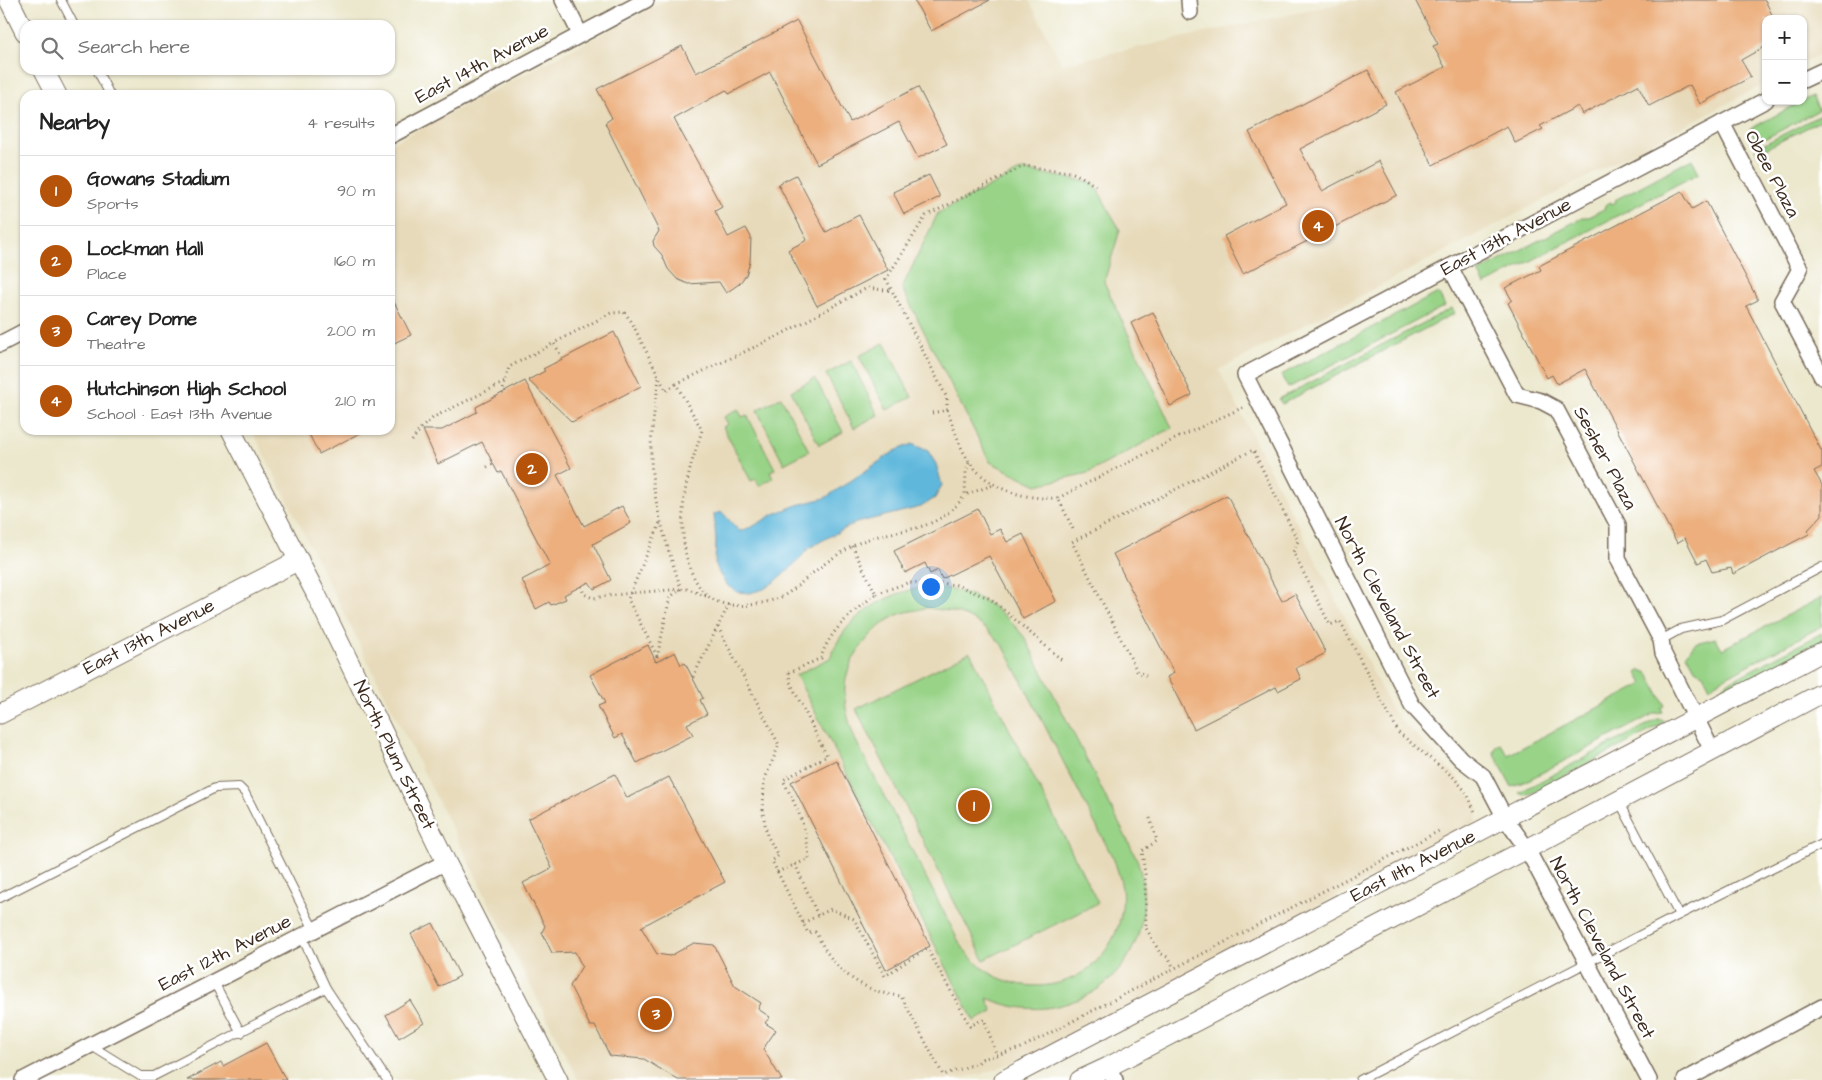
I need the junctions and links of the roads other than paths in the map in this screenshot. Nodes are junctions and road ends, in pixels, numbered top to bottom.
1 (8, 0) edge
2 (61, 0) edge
3 (563, 0) edge
4 (646, 0) edge
5 (71, 20) edge
6 (20, 23) edge
7 (580, 34) junction
8 (1822, 71) edge
9 (47, 75) edge
10 (100, 75) edge
11 (1807, 78) edge
12 (54, 90) edge
13 (107, 90) edge
14 (1762, 102) edge
15 (1722, 123) junction
16 (395, 133) edge
17 (1450, 267) junction
18 (20, 334) edge
19 (0, 344) edge
20 (1245, 375) joint
21 (1822, 377) edge
22 (234, 435) edge
23 (299, 560) junction
24 (1822, 567) edge
25 (1661, 640) junction
26 (1822, 652) edge
27 (1822, 693) edge
28 (0, 714) edge
29 (1697, 718) junction
30 (1712, 750) junction
31 (1618, 801) junction
32 (1505, 818) junction
33 (1822, 844) edge
34 (1527, 849) junction
35 (446, 862) junction
36 (0, 898) edge
37 (1679, 915) junction
38 (308, 934) junction
39 (1587, 962) junction
40 (214, 982) junction
41 (326, 988) junction
42 (1822, 1007) edge
43 (241, 1033) junction
44 (90, 1045) junction
45 (1111, 1074) edge
46 (384, 1079) edge
47 (23, 1080) edge
48 (558, 1080) edge
49 (1004, 1080) edge
50 (1080, 1080) edge
51 (1360, 1080) edge
52 (1648, 1080) edge
53 (1684, 1080) edge

1 - 6 street
2 - 5 lane
3 - 7 street
4 - 7 street, East 14th Avenue
7 - 16 street, East 14th Avenue
8 - 11 street
9 - 12 street
10 - 13 lane
14 - 15 street, East 13th Avenue
15 - 17 street, East 13th Avenue
15 - 21 street, Obee Plaza
17 - 20 street, East 13th Avenue
17 - 25 street, Sesher Plaza
18 - 19 street
20 - 32 street, North Cleveland Street
22 - 23 street, North Plum Street
23 - 28 street, East 13th Avenue
23 - 35 street, North Plum Street
24 - 25 lane
25 - 29 street, Sesher Plaza
26 - 29 street, East 11th Avenue
27 - 30 street, East 11th Avenue
29 - 30 street, Sesher Plaza
29 - 32 street, East 11th Avenue
30 - 31 street, East 11th Avenue
31 - 34 street, East 11th Avenue
31 - 37 lane
32 - 34 street, North Cleveland Street
32 - 49 street, East 11th Avenue
33 - 37 lane
34 - 39 street, North Cleveland Street
34 - 45 street, East 11th Avenue
35 - 38 street, East 12th Avenue
35 - 48 street, North Plum Street
36 - 38 lane
37 - 39 lane
38 - 40 street, East 12th Avenue
38 - 41 lane
39 - 51 lane
39 - 52 street, North Cleveland Street
40 - 43 lane
40 - 44 street, East 12th Avenue
41 - 43 lane
41 - 46 lane
42 - 53 street
43 - 44 lane
44 - 47 street, East 12th Avenue
45 - 50 street, East 11th Avenue

